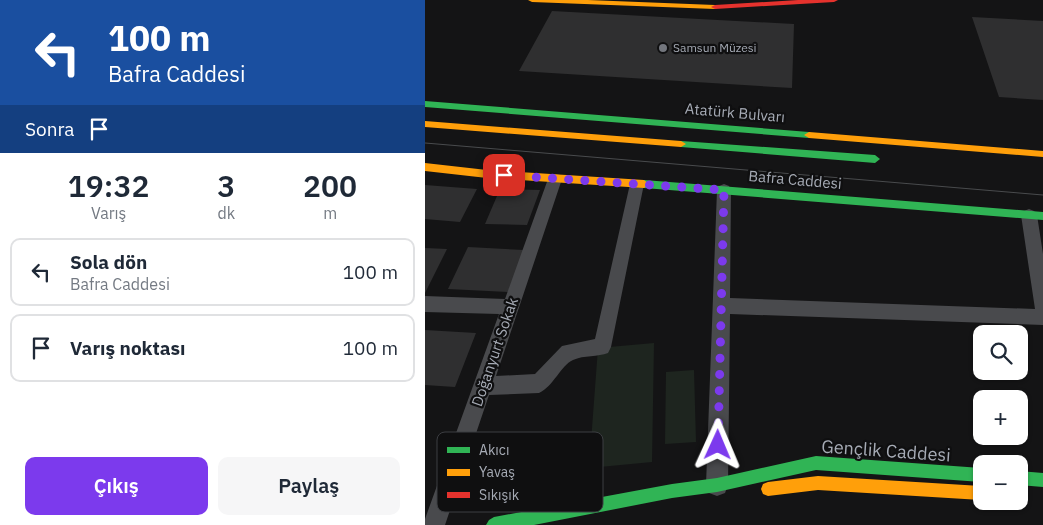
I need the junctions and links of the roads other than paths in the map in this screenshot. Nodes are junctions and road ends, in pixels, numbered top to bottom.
1 (533, 0) edge
2 (648, 0) edge
3 (733, 0) edge
4 (834, 0) edge
5 (425, 104) edge
6 (425, 124) edge
7 (1043, 154) edge
8 (886, 160) dead end
9 (425, 167) edge
10 (555, 178) junction
11 (637, 184) junction
12 (724, 190) junction
13 (1036, 215) edge
14 (425, 304) edge
15 (721, 306) junction
16 (510, 307) junction
17 (1043, 307) edge
18 (1043, 317) edge
19 (483, 386) junction
20 (467, 432) edge
21 (973, 474) edge
22 (1028, 479) edge
23 (1043, 480) edge
24 (717, 485) junction
25 (755, 491) dead end
26 (973, 493) edge
27 (603, 504) edge
28 (439, 512) edge
29 (560, 512) edge
30 (434, 525) edge
31 (494, 525) edge

1 - 4 main road
2 - 3 main road
5 - 7 main road, Atatürk Bulvarı
6 - 8 main road
9 - 10 main road, Bafra Caddesi
10 - 11 main road, Bafra Caddesi
10 - 16 street, Doğanyurt Sokak
11 - 12 main road, Bafra Caddesi
11 - 19 street
12 - 13 main road, Bafra Caddesi
12 - 15 street
13 - 17 street
14 - 16 street
15 - 18 street
15 - 24 street
16 - 19 street, Doğanyurt Sokak
19 - 20 street, Doğanyurt Sokak
21 - 24 main road, Gençlik Caddesi
22 - 23 main road
24 - 27 main road, Gençlik Caddesi
25 - 26 main road
28 - 30 street, Doğanyurt Sokak
29 - 31 main road, Gençlik Caddesi

